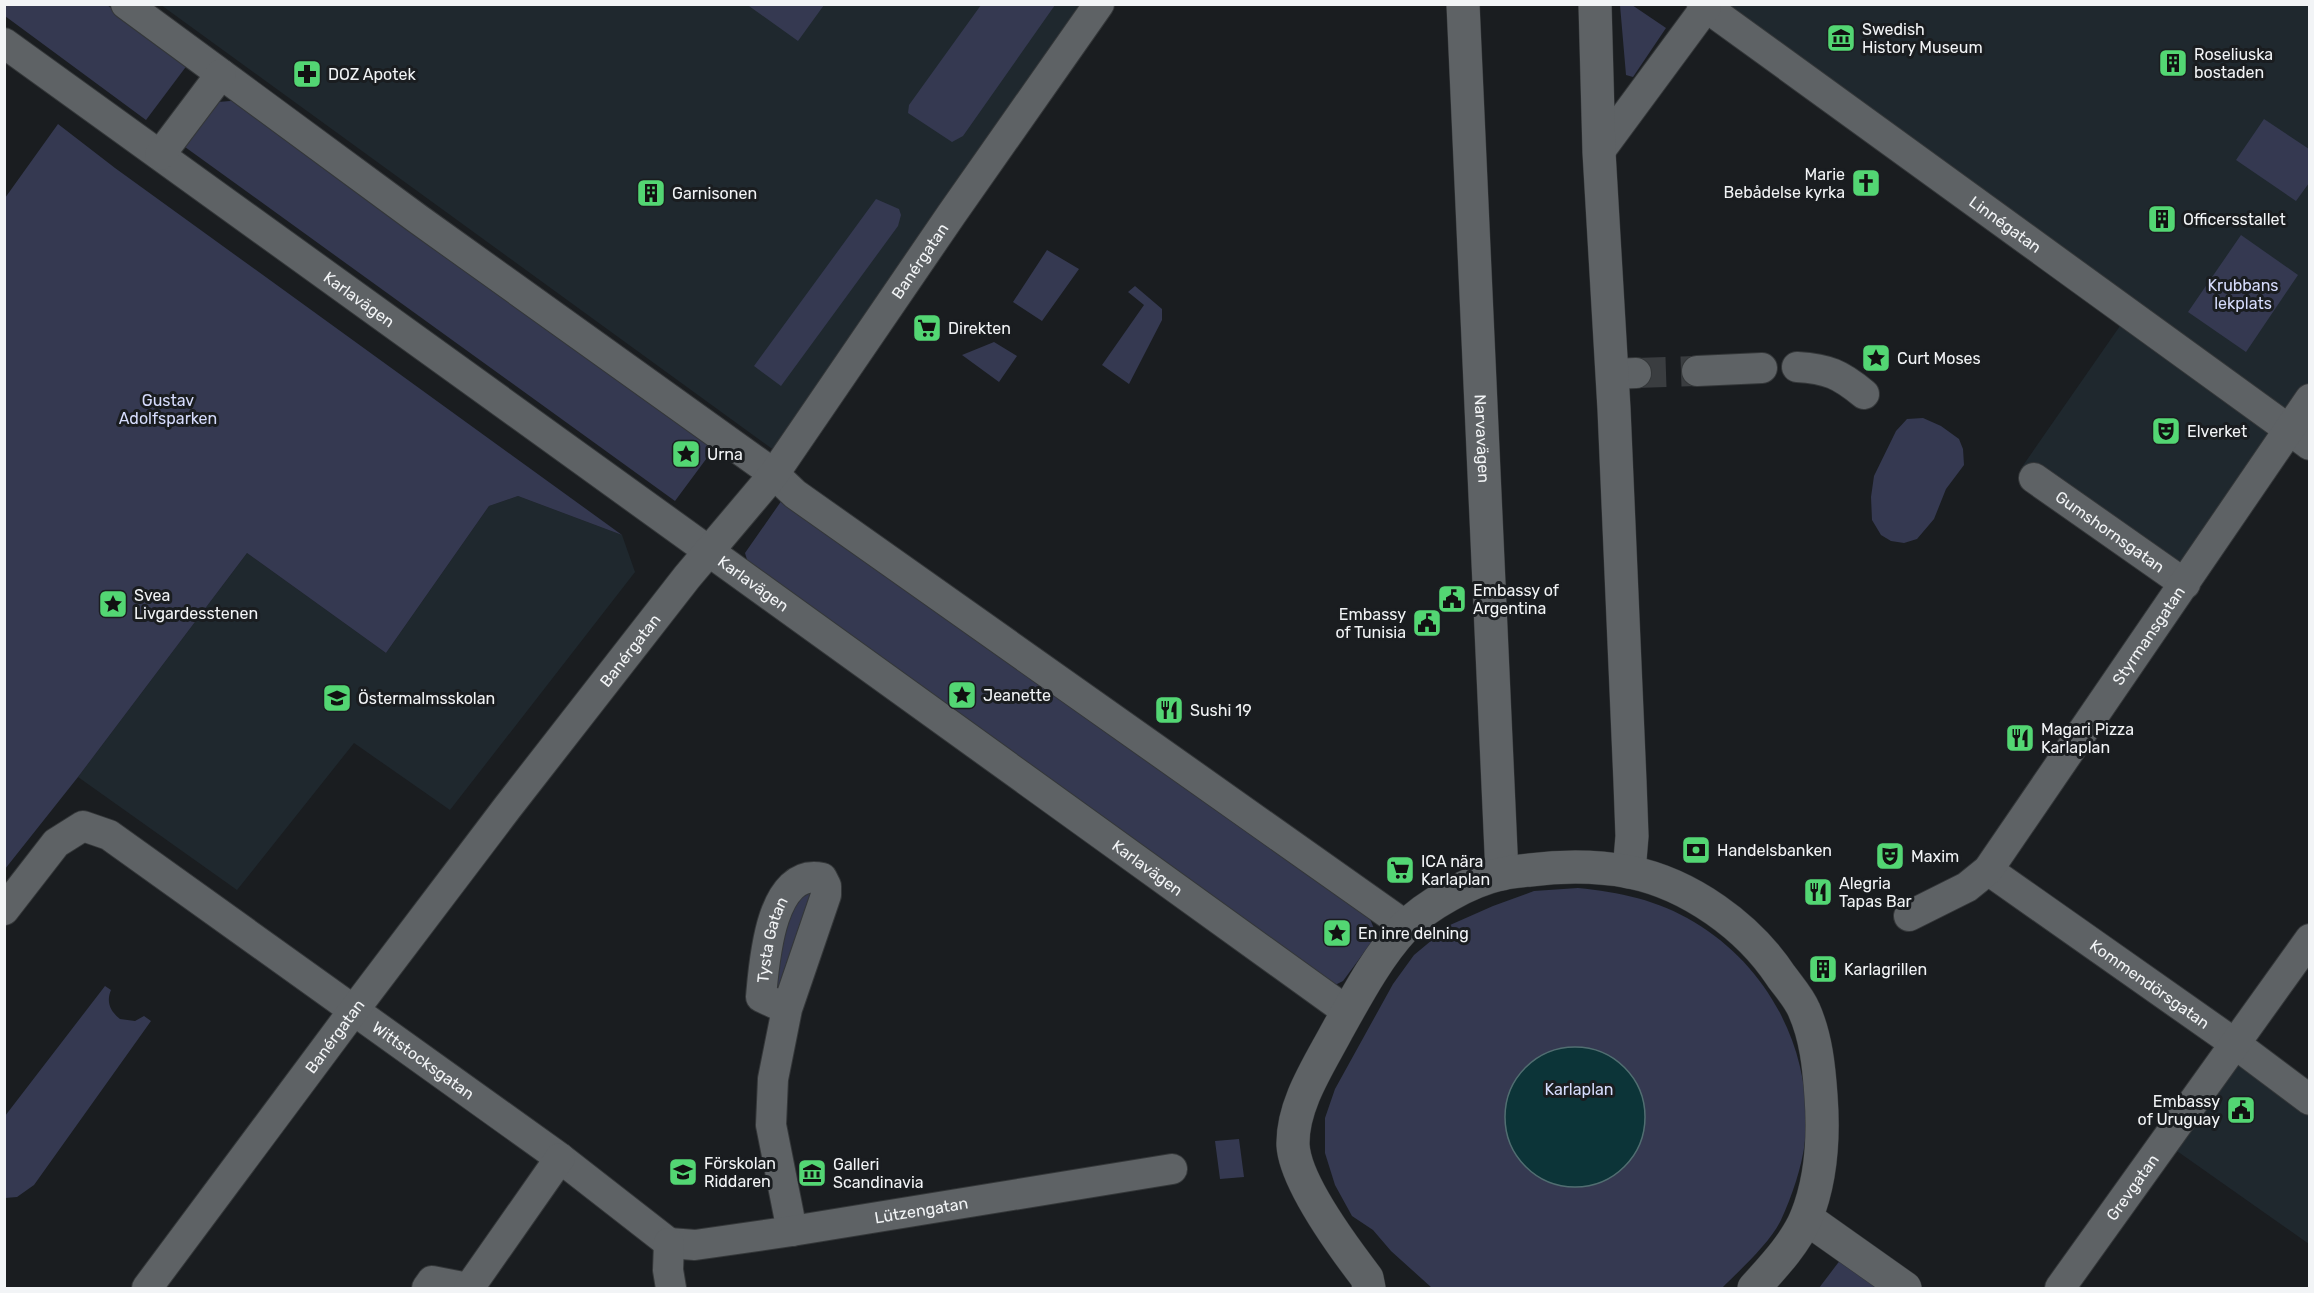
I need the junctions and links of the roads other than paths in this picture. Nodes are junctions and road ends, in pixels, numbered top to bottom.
1 (126, 4) edge
2 (1099, 4) edge
3 (1463, 4) edge
4 (1595, 4) edge
5 (1704, 6) edge
6 (4, 43) edge
7 (221, 74) junction
8 (1599, 152) junction
9 (160, 155) junction
10 (1797, 367) dead end
11 (1762, 368) dead end
12 (1697, 371) tunnel mouth
13 (1864, 394) dead end
14 (2310, 399) edge
15 (2299, 437) edge
16 (774, 474) junction
17 (2034, 478) dead end
18 (711, 551) junction
19 (2185, 584) junction
20 (1988, 870) junction
21 (1629, 872) junction
22 (1502, 874) junction
23 (4, 910) edge
24 (1909, 916) dead end
25 (1406, 926) junction
26 (2310, 939) edge
27 (787, 1009) dead end
28 (354, 1010) junction
29 (1348, 1012) junction
30 (2234, 1043) junction
31 (2310, 1100) edge
32 (560, 1158) junction
33 (1172, 1168) dead end
34 (1806, 1218) junction
35 (792, 1232) junction
36 (669, 1243) junction
37 (147, 1288) edge
38 (427, 1288) edge
39 (469, 1288) edge
40 (671, 1288) edge
41 (1369, 1288) edge
42 (1754, 1288) edge
43 (1905, 1288) edge
44 (2060, 1288) edge

1 - 7 street
2 - 16 street, Banérgatan
3 - 22 street, Narvavägen
4 - 8 street
5 - 8 street
5 - 15 street, Linnégatan
6 - 9 street, Karlavägen
7 - 9 street
7 - 16 street
8 - 21 street
9 - 18 street, Karlavägen
10 - 13 street
11 - 12 street
14 - 15 street, Styrmansgatan
15 - 19 street, Styrmansgatan
16 - 18 street, Banérgatan
16 - 25 street
17 - 19 street, Gumshornsgatan
18 - 28 street, Banérgatan
18 - 29 street, Karlavägen
19 - 20 street, Styrmansgatan
20 - 24 street
20 - 30 street, Kommendörsgatan
21 - 22 street
21 - 34 street
22 - 25 street
23 - 28 street, Wittstocksgatan
25 - 29 street
26 - 30 street, Grevgatan
27 - 35 street
28 - 32 street, Wittstocksgatan
28 - 37 street, Banérgatan
29 - 41 street
30 - 31 street, Kommendörsgatan
30 - 44 street, Grevgatan
32 - 36 street, Wittstocksgatan
32 - 39 street
33 - 35 street, Lützengatan
34 - 42 street
34 - 43 street
35 - 36 street, Lützengatan
36 - 40 street
38 - 39 street

